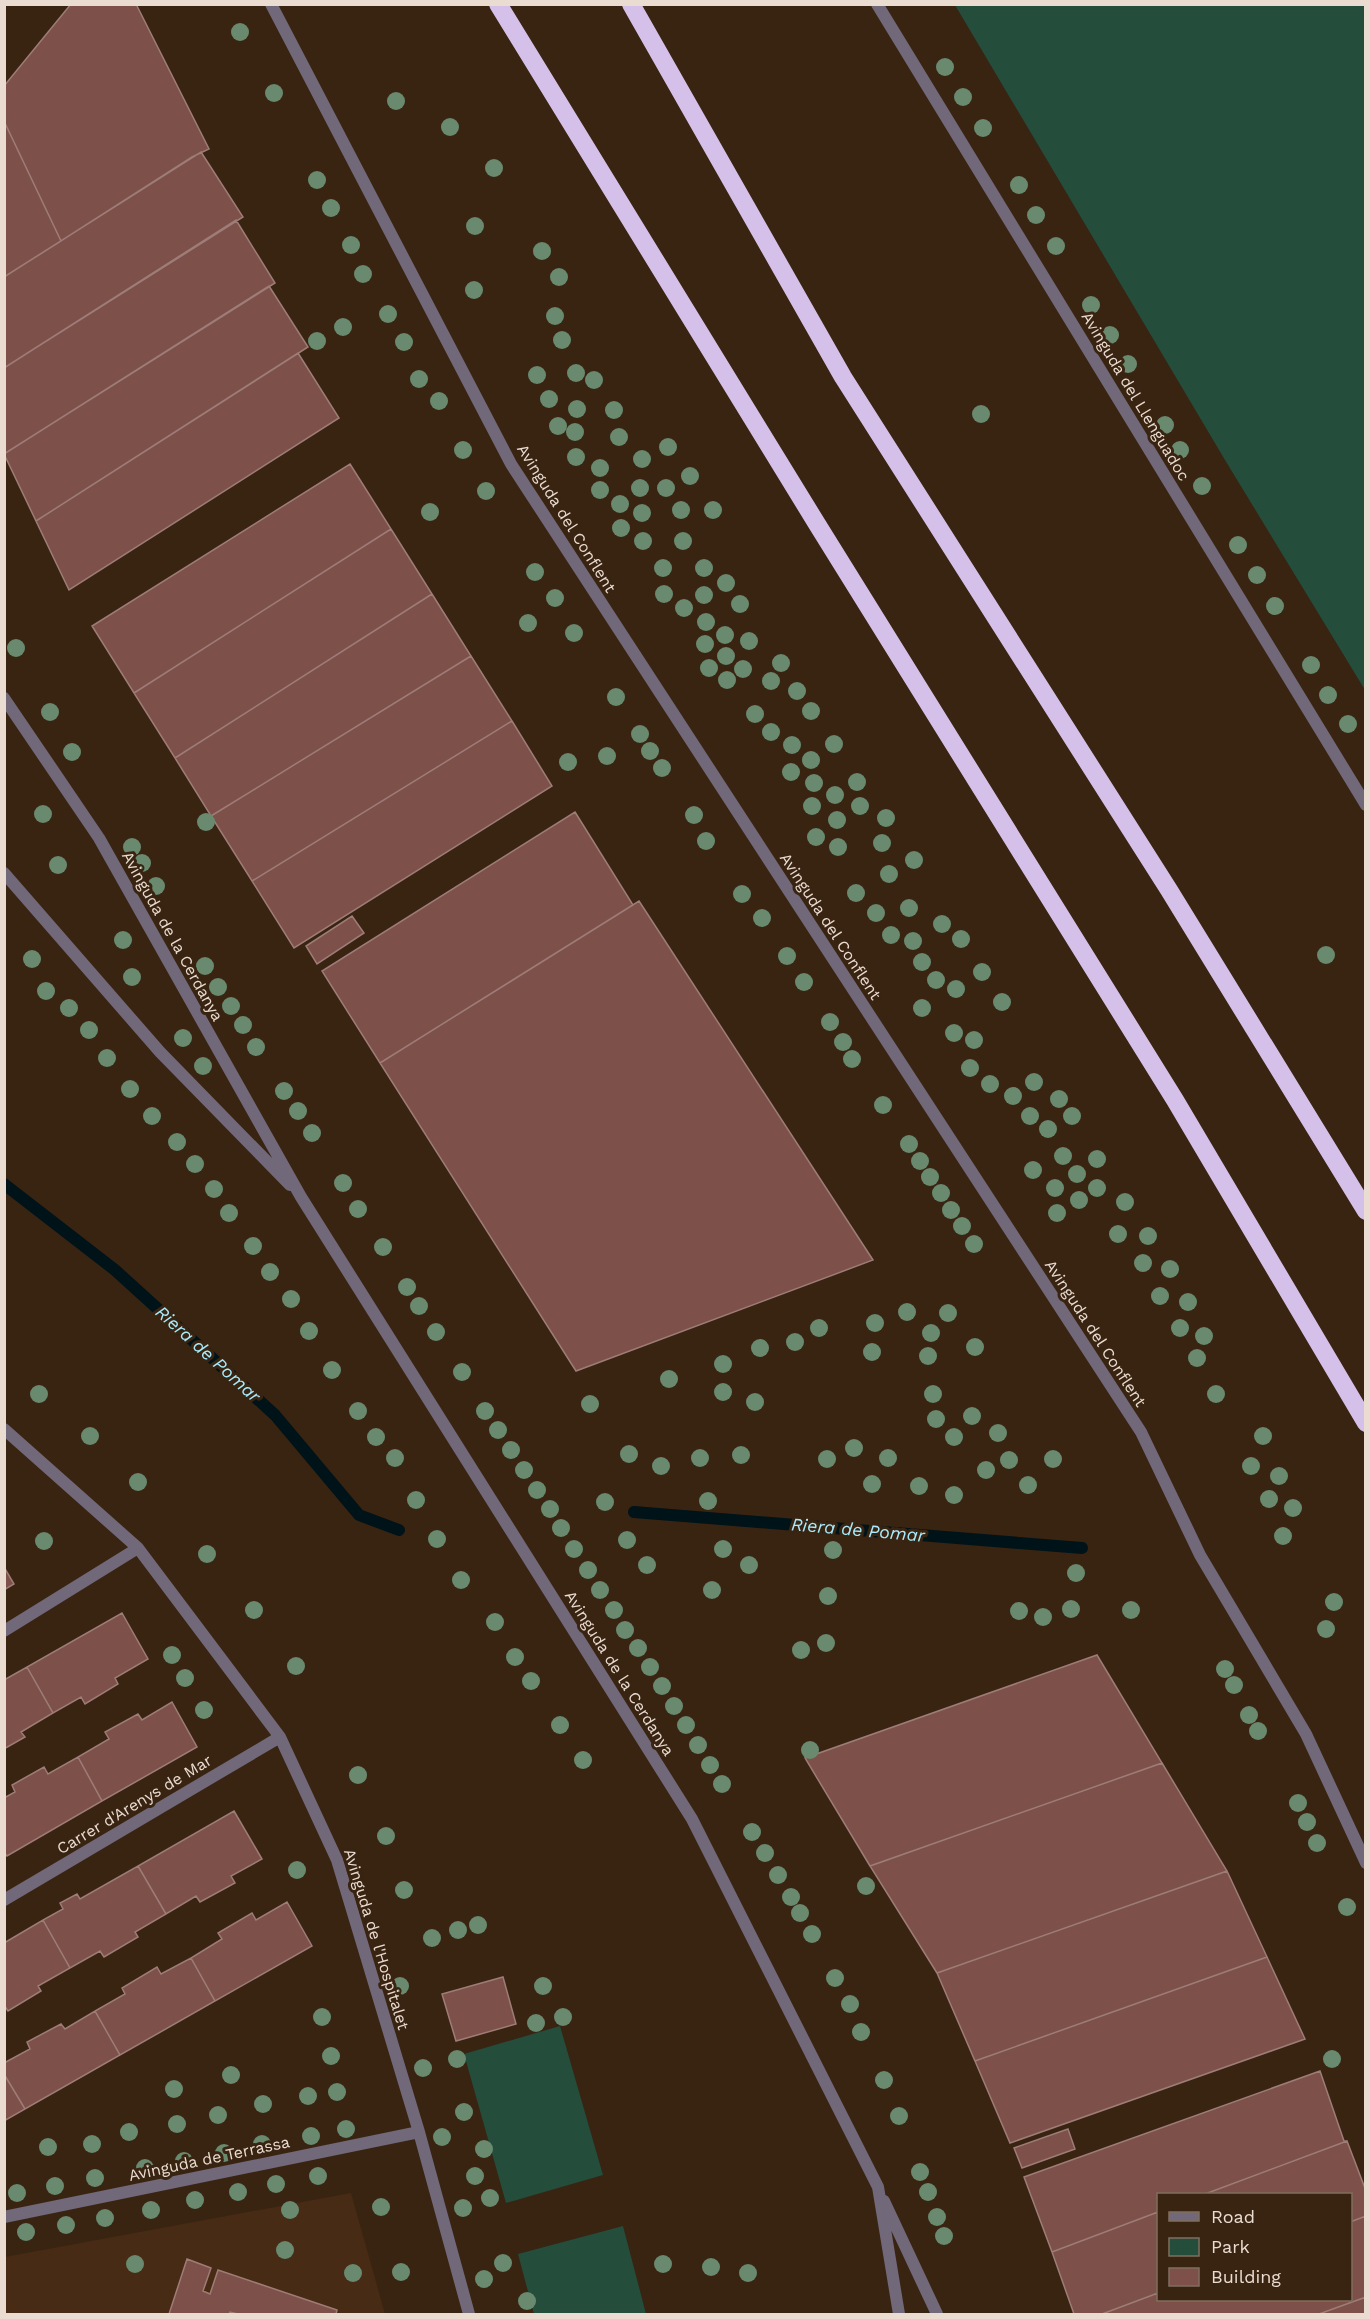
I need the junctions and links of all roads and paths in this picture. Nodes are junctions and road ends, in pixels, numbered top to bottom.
1 (271, 4) edge
2 (498, 4) edge
3 (631, 4) edge
4 (877, 4) edge
5 (4, 698) edge
6 (1365, 805) edge
7 (4, 873) edge
8 (301, 1197) junction
9 (1365, 1211) edge
10 (1365, 1423) edge
11 (4, 1429) edge
12 (138, 1548) junction
13 (4, 1631) edge
14 (280, 1737) junction
15 (1365, 1863) edge
16 (4, 1900) edge
17 (419, 2132) junction
18 (878, 2187) junction
19 (4, 2217) edge
20 (469, 2314) edge
21 (898, 2314) edge
22 (938, 2314) edge

1 - 15 street, Avinguda del Conflent
2 - 10 highway
3 - 9 highway
4 - 6 street, Avinguda del Llenguadoc
5 - 8 street, Avinguda de la Cerdanya
7 - 8 street, Avinguda de la Cerdanya
8 - 18 street, Avinguda de la Cerdanya
11 - 12 street, Avinguda de l'Hospitalet
12 - 13 street
12 - 14 street, Avinguda de l'Hospitalet
14 - 16 street, Carrer d'Arenys de Mar
14 - 17 street, Avinguda de l'Hospitalet
17 - 19 street, Avinguda de Terrassa
17 - 20 street, Avinguda de l'Hospitalet
18 - 21 street, Avinguda de la Cerdanya
18 - 22 street, Avinguda de la Cerdanya

